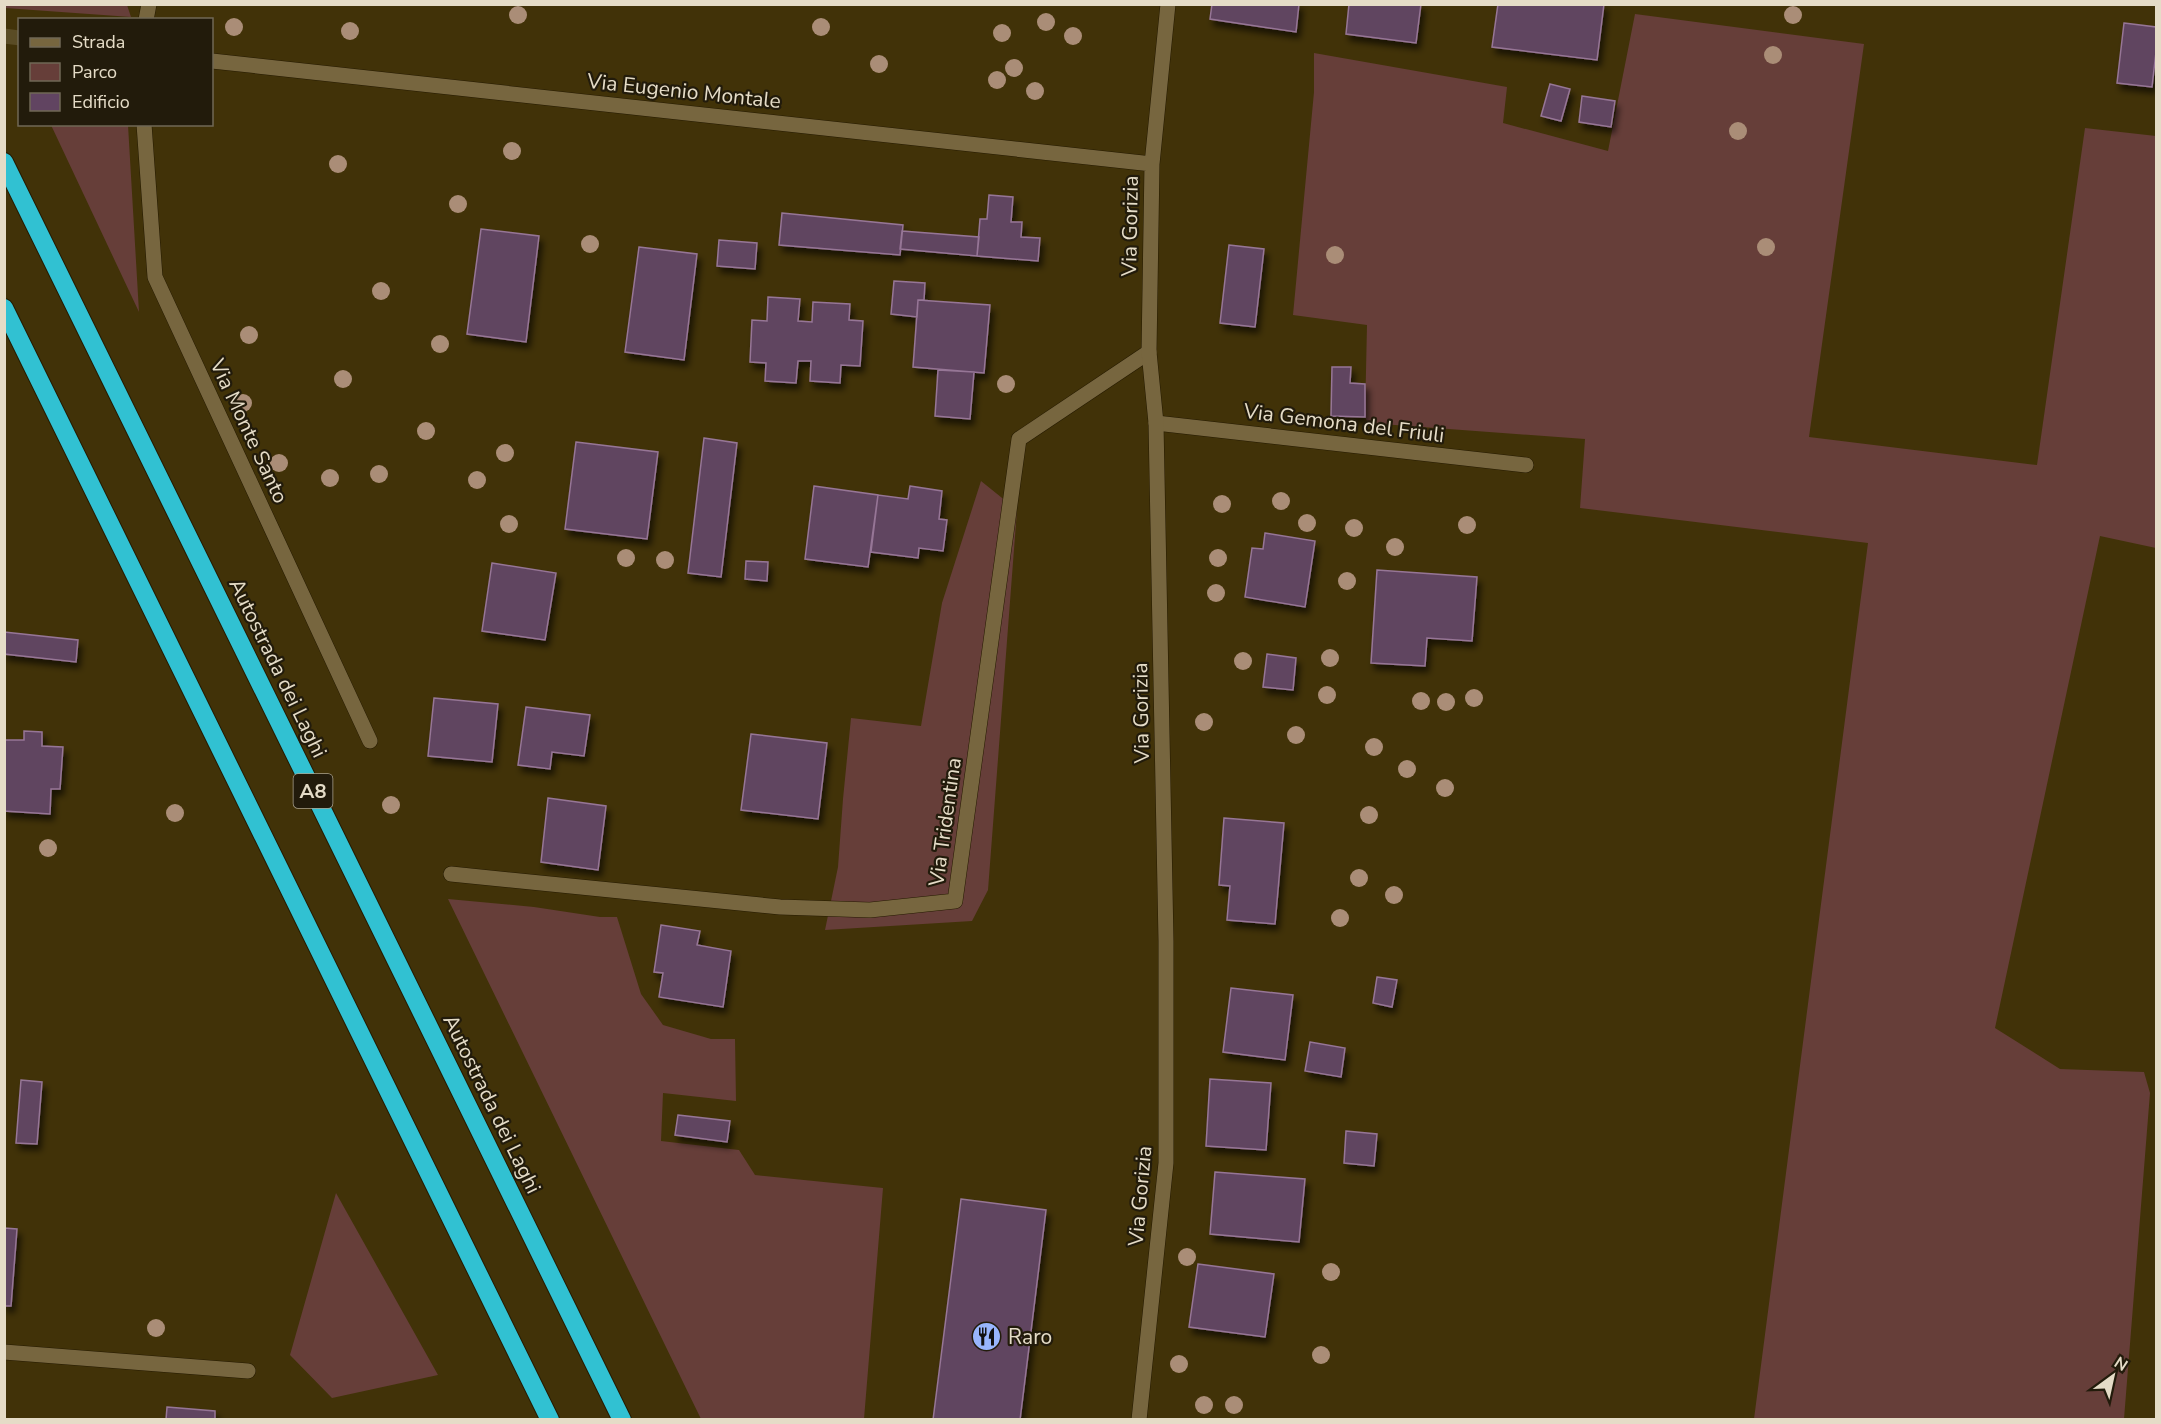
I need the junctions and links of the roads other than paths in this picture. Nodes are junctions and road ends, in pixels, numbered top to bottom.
1 (1168, 4) edge
2 (213, 61) edge
3 (144, 126) edge
4 (4, 162) edge
5 (1152, 164) junction
6 (4, 309) edge
7 (1149, 352) junction
8 (1156, 423) junction
9 (1526, 465) dead end
10 (370, 741) dead end
11 (452, 874) dead end
12 (4, 1352) edge
13 (248, 1371) dead end
14 (550, 1419) edge
15 (622, 1419) edge
16 (1139, 1419) edge

1 - 5 street, Via Gorizia
2 - 5 street, Via Eugenio Montale
3 - 10 street, Via Monte Santo
4 - 15 highway, Autostrada dei Laghi / A8
5 - 7 street, Via Gorizia
6 - 14 highway
7 - 8 street, Via Gorizia
7 - 11 street, Via Tridentina
8 - 9 street, Via Gemona del Friuli
8 - 16 street, Via Gorizia
12 - 13 street

